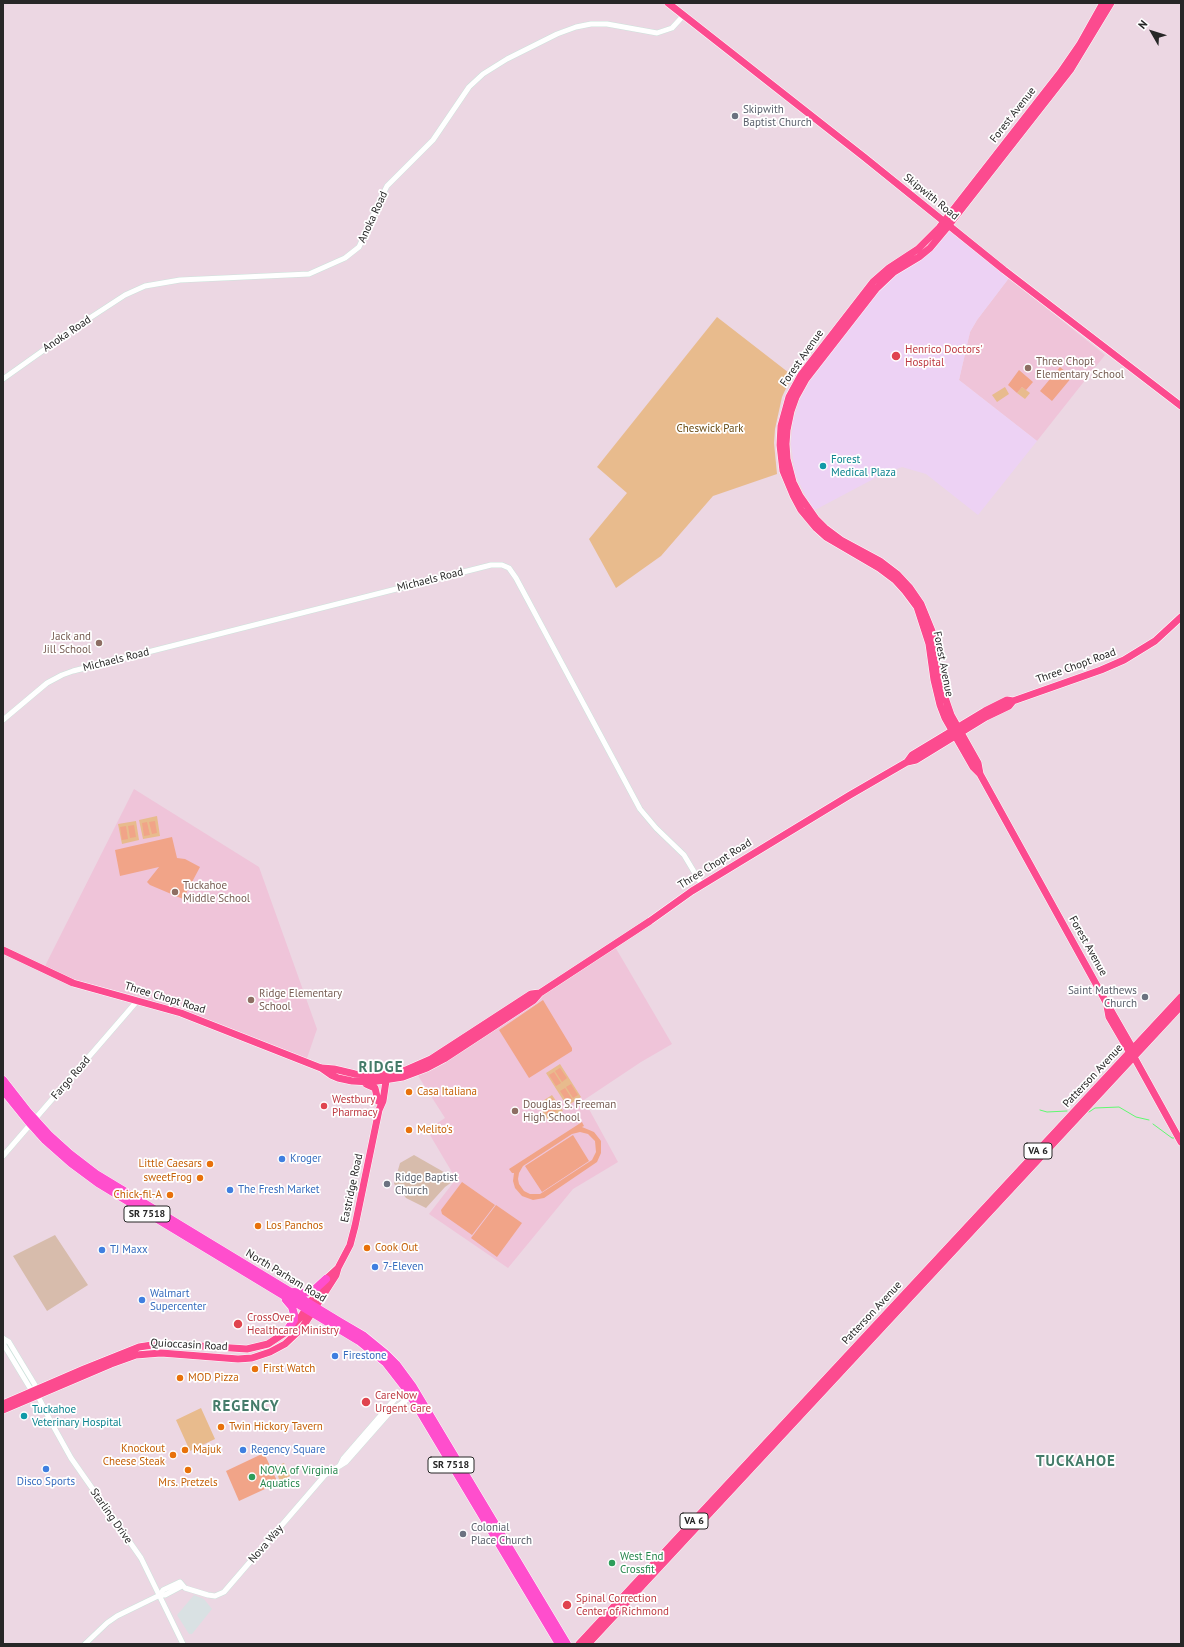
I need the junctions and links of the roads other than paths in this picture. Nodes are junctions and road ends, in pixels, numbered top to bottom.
1 (668, 3) edge
2 (1103, 3) edge
3 (1111, 3) edge
4 (684, 15) junction
5 (946, 224) junction
6 (3, 379) edge
7 (1181, 406) edge
8 (1181, 617) edge
9 (3, 720) edge
10 (957, 731) junction
11 (702, 885) junction
12 (3, 950) edge
13 (540, 993) junction
14 (1181, 997) edge
15 (138, 1000) junction
16 (1181, 1006) edge
17 (1132, 1053) junction
18 (322, 1068) junction
19 (412, 1075) junction
20 (385, 1079) junction
21 (3, 1080) edge
22 (362, 1082) junction
23 (3, 1090) edge
24 (381, 1101) junction
25 (33, 1122) junction
26 (1181, 1142) edge
27 (3, 1156) edge
28 (338, 1268) junction
29 (326, 1279) junction
30 (275, 1290) junction
31 (289, 1291) junction
32 (311, 1308) junction
33 (286, 1332) junction
34 (3, 1338) edge
35 (37, 1393) junction
36 (411, 1393) junction
37 (3, 1404) edge
38 (3, 1410) edge
39 (340, 1465) junction
40 (160, 1595) junction
41 (85, 1644) edge
42 (183, 1644) edge
43 (559, 1644) edge
44 (567, 1644) edge
45 (579, 1644) edge
46 (588, 1644) edge

1 - 4 main road, Skipwith Road
2 - 5 main road, Forest Avenue
3 - 5 main road, Forest Avenue
4 - 5 main road, Skipwith Road
4 - 6 street, Anoka Road
5 - 7 main road, Skipwith Road
5 - 10 main road, Forest Avenue
8 - 10 main road, Three Chopt Road
9 - 11 street, Michaels Road
10 - 11 main road, Three Chopt Road
10 - 17 main road, Forest Avenue
11 - 13 main road, Three Chopt Road
12 - 15 main road, Three Chopt Road
13 - 19 main road, Three Chopt Road
13 - 20 main road, Three Chopt Road
14 - 17 main road, Patterson Avenue / VA 6
15 - 18 main road, Three Chopt Road
15 - 25 street, Fargo Road
16 - 17 main road, Patterson Avenue / VA 6
17 - 26 main road, Forest Avenue
17 - 45 main road, Patterson Avenue / VA 6
17 - 46 main road, Patterson Avenue / VA 6
18 - 20 main road, Three Chopt Road
18 - 22 main road, Three Chopt Road
19 - 20 main road, Three Chopt Road
19 - 24 main road
20 - 22 main road, Three Chopt Road
20 - 24 main road, Eastridge Road
21 - 25 highway, North Parham Road / SR 7518
22 - 24 main road
23 - 25 highway, North Parham Road / SR 7518
24 - 28 main road, Eastridge Road
25 - 27 street, Fargo Road
25 - 30 highway, North Parham Road / SR 7518
25 - 31 highway, North Parham Road / SR 7518
28 - 29 main road, Eastridge Road
28 - 32 main road, Eastridge Road
29 - 31 highway
29 - 32 main road, Eastridge Road
30 - 32 highway, North Parham Road / SR 7518
30 - 33 highway
31 - 32 highway, North Parham Road / SR 7518
32 - 33 main road, Quioccasin Road
32 - 35 main road, Quioccasin Road
32 - 36 highway, North Parham Road / SR 7518
33 - 35 main road, Quioccasin Road
34 - 35 street, Starling Drive
35 - 37 main road, Quioccasin Road
35 - 38 main road, Quioccasin Road
35 - 40 street, Starling Drive
36 - 39 street
36 - 39 street
36 - 43 highway, North Parham Road / SR 7518
36 - 44 highway, North Parham Road / SR 7518
39 - 40 street, Nova Way
40 - 41 street, Nova Way
40 - 42 street, Starling Drive

